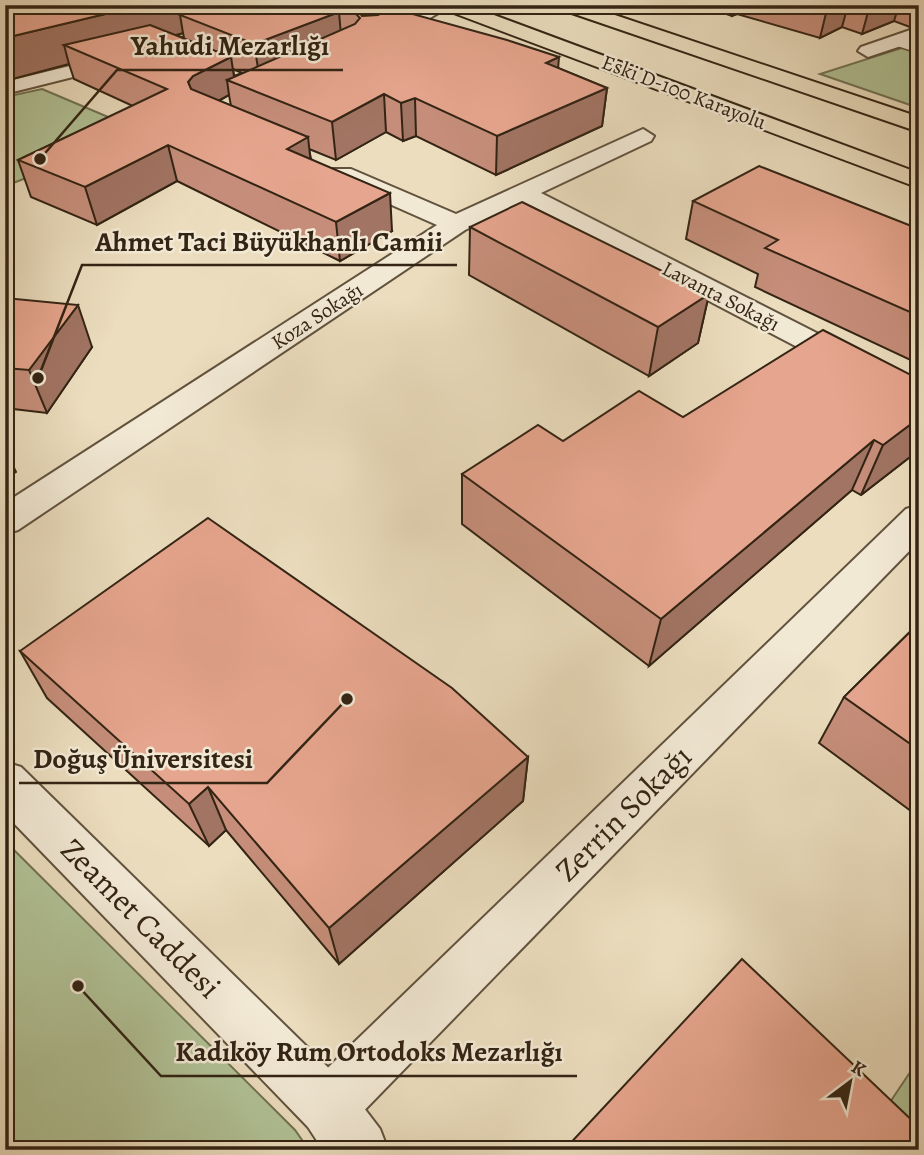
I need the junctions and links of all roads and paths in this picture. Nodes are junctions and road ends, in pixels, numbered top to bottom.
1 (443, 5) edge
2 (449, 5) edge
3 (566, 5) edge
4 (919, 33) edge
5 (895, 42) junction
6 (372, 44) edge
7 (919, 50) edge
8 (868, 51) dead end
9 (147, 53) edge
10 (646, 77) junction
11 (5, 88) edge
12 (919, 125) edge
13 (643, 136) dead end
14 (318, 163) edge
15 (919, 181) edge
16 (524, 194) junction
17 (919, 200) edge
18 (456, 224) junction
19 (919, 398) edge
20 (919, 518) edge
21 (5, 521) edge
22 (5, 782) edge
23 (328, 1107) junction
24 (359, 1150) edge

1 - 6 street
2 - 10 highway, Eski D-100 Karayolu
3 - 12 highway, Eski D-100 Karayolu
4 - 5 street
5 - 7 lane
5 - 8 street
9 - 11 street
10 - 15 highway, Eski D-100 Karayolu
10 - 17 highway
13 - 16 street, Koza Sokağı
14 - 18 street
16 - 18 street, Koza Sokağı
16 - 19 street, Lavanta Sokağı
18 - 21 street, Koza Sokağı
20 - 23 street, Zerrin Sokağı
22 - 23 street, Zeamet Caddesi
23 - 24 street, Zeamet Caddesi

